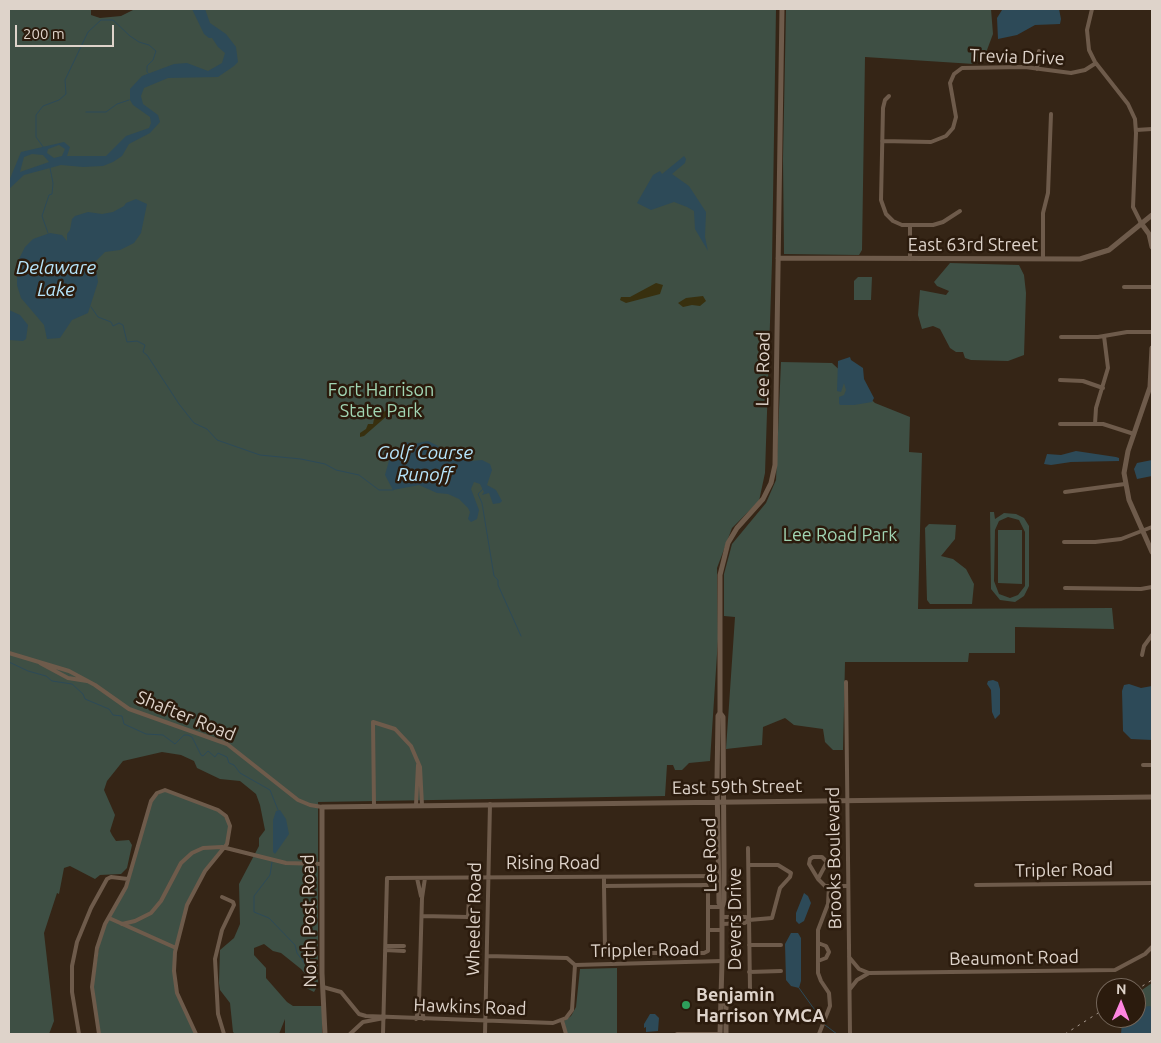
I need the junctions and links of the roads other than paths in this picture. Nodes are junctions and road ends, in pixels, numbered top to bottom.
1 (782, 9) edge
2 (1092, 9) edge
3 (1039, 51) dead end
4 (1096, 63) junction
5 (1037, 69) junction
6 (889, 96) dead end
7 (1050, 114) dead end
8 (1152, 129) edge
9 (1136, 130) junction
10 (882, 141) junction
11 (960, 212) dead end
12 (1152, 215) edge
13 (1141, 222) junction
14 (910, 225) junction
15 (1152, 247) edge
16 (778, 258) junction
17 (910, 259) junction
18 (1043, 259) junction
19 (1124, 286) dead end
20 (1152, 287) edge
21 (1152, 332) edge
22 (1104, 336) junction
23 (1060, 337) dead end
24 (1152, 348) edge
25 (1060, 380) dead end
26 (1103, 388) junction
27 (1060, 424) dead end
28 (1095, 424) junction
29 (1134, 434) junction
30 (1125, 484) junction
31 (1065, 492) dead end
32 (1152, 527) edge
33 (1143, 531) junction
34 (1064, 542) dead end
35 (1152, 552) edge
36 (1152, 587) edge
37 (1065, 588) dead end
38 (1152, 635) edge
39 (9, 653) edge
40 (1142, 656) dead end
41 (37, 660) junction
42 (89, 681) junction
43 (846, 682) dead end
44 (1143, 765) dead end
45 (1152, 765) edge
46 (1152, 797) edge
47 (847, 799) junction
48 (720, 801) junction
49 (490, 804) junction
50 (419, 805) junction
51 (374, 806) junction
52 (322, 807) junction
53 (224, 847) junction
54 (748, 848) dead end
55 (322, 864) junction
56 (749, 865) junction
57 (719, 876) junction
58 (604, 877) junction
59 (417, 878) junction
60 (425, 878) junction
61 (488, 878) junction
62 (128, 879) junction
63 (818, 879) junction
64 (1152, 883) edge
65 (976, 885) dead end
66 (604, 886) junction
67 (829, 886) junction
68 (848, 886) junction
69 (222, 896) dead end
70 (422, 898) junction
71 (469, 899) dead end
72 (709, 907) junction
73 (722, 907) junction
74 (422, 916) junction
75 (109, 918) junction
76 (722, 920) junction
77 (749, 920) junction
78 (122, 924) junction
79 (709, 930) junction
80 (722, 930) junction
81 (818, 944) junction
82 (749, 945) junction
83 (781, 945) dead end
84 (1152, 946) edge
85 (176, 948) junction
86 (385, 948) junction
87 (404, 949) dead end
88 (487, 956) junction
89 (849, 957) junction
90 (818, 961) junction
91 (722, 962) junction
92 (575, 965) junction
93 (781, 971) dead end
94 (750, 972) junction
95 (869, 973) junction
96 (323, 987) junction
97 (750, 988) dead end
98 (849, 990) junction
99 (723, 1002) junction
100 (419, 1004) junction
101 (356, 1010) junction
102 (384, 1018) junction
103 (416, 1019) junction
104 (424, 1019) junction
105 (562, 1020) junction
106 (485, 1021) junction
107 (357, 1025) junction
108 (79, 1034) edge
109 (99, 1034) edge
110 (196, 1034) edge
111 (224, 1034) edge
112 (325, 1034) edge
113 (350, 1034) edge
114 (383, 1034) edge
115 (485, 1034) edge
116 (566, 1034) edge
117 (676, 1034) edge
118 (720, 1034) edge
119 (726, 1034) edge
120 (819, 1034) edge
121 (850, 1034) edge

1 - 16 street, Lee Road
2 - 4 street
3 - 5 street
4 - 5 street, Trevia Drive
4 - 9 street
5 - 10 street, Trevia Drive
6 - 10 street
7 - 18 street
8 - 9 street
9 - 13 street
10 - 14 street
11 - 14 street
12 - 13 street, East 63rd Street
13 - 15 street
13 - 18 street, East 63rd Street
14 - 17 street
16 - 17 street, East 63rd Street
16 - 48 street, Lee Road
17 - 18 street, East 63rd Street
19 - 20 street
21 - 22 street
22 - 23 street
22 - 26 street
24 - 29 street
25 - 26 street
26 - 28 street
27 - 28 street
28 - 29 street
29 - 30 street
30 - 31 street
30 - 33 street
32 - 33 street
33 - 34 street
33 - 35 street
36 - 37 street
38 - 40 street
39 - 41 street, Shafter Road
41 - 42 street, Shafter Road
41 - 42 street, Shafter Road
42 - 52 street, Shafter Road
43 - 47 street, Brooks Boulevard
44 - 45 street
46 - 47 street, East 59th Street
47 - 48 street, East 59th Street
47 - 68 street, Brooks Boulevard
48 - 49 street, East 59th Street
48 - 57 street, Lee Road
48 - 73 street, Lee Road
49 - 50 street, East 59th Street
49 - 61 street, Wheeler Road
50 - 51 street, East 59th Street
50 - 51 street
51 - 52 street, East 59th Street
52 - 55 street, North Post Road
53 - 55 street
53 - 62 street
53 - 78 street
53 - 85 street
54 - 56 street, Devers Drive
55 - 96 street, North Post Road
56 - 77 street, Devers Drive
56 - 77 street
57 - 58 street, Rising Road
57 - 73 street, Lee Road
58 - 61 street, Rising Road
58 - 66 street
59 - 60 street, Rising Road
59 - 70 street
59 - 86 street, Rising Road
60 - 61 street, Rising Road
60 - 70 street
61 - 88 street, Wheeler Road
62 - 75 street
62 - 108 street
63 - 63 street
63 - 67 street
64 - 65 street, Tripler Road
66 - 72 street
66 - 79 street
67 - 68 street
67 - 81 street
68 - 89 street, Brooks Boulevard
69 - 111 street
70 - 74 street
71 - 74 street
72 - 73 street
72 - 79 street
73 - 76 street, Lee Road
74 - 100 street
75 - 78 street
75 - 109 street
76 - 77 street
76 - 80 street, Lee Road
77 - 82 street, Devers Drive
78 - 85 street
79 - 80 street
80 - 91 street, Lee Road
81 - 90 street
81 - 90 street
82 - 83 street
82 - 94 street, Devers Drive
84 - 95 street, Beaumont Road
85 - 110 street
86 - 87 street
86 - 102 street
88 - 92 street
88 - 106 street, Wheeler Road
89 - 95 street
89 - 98 street, Brooks Boulevard
90 - 120 street
91 - 92 street, Trippler Road
91 - 99 street, Lee Road
92 - 105 street, Trippler Road
93 - 94 street
94 - 97 street, Devers Drive
95 - 98 street
96 - 101 street
96 - 112 street, North Post Road
98 - 121 street, Brooks Boulevard
99 - 118 street, Lee Road
99 - 119 street, Lee Road
100 - 103 street
100 - 104 street
101 - 102 street, Hawkins Road
101 - 107 street
102 - 103 street, Hawkins Road
102 - 107 street, Hawkins Road
102 - 114 street
103 - 104 street, Hawkins Road
104 - 106 street, Hawkins Road
105 - 106 street, Hawkins Road
105 - 116 street
106 - 115 street, Wheeler Road
107 - 113 street
117 - 118 street

